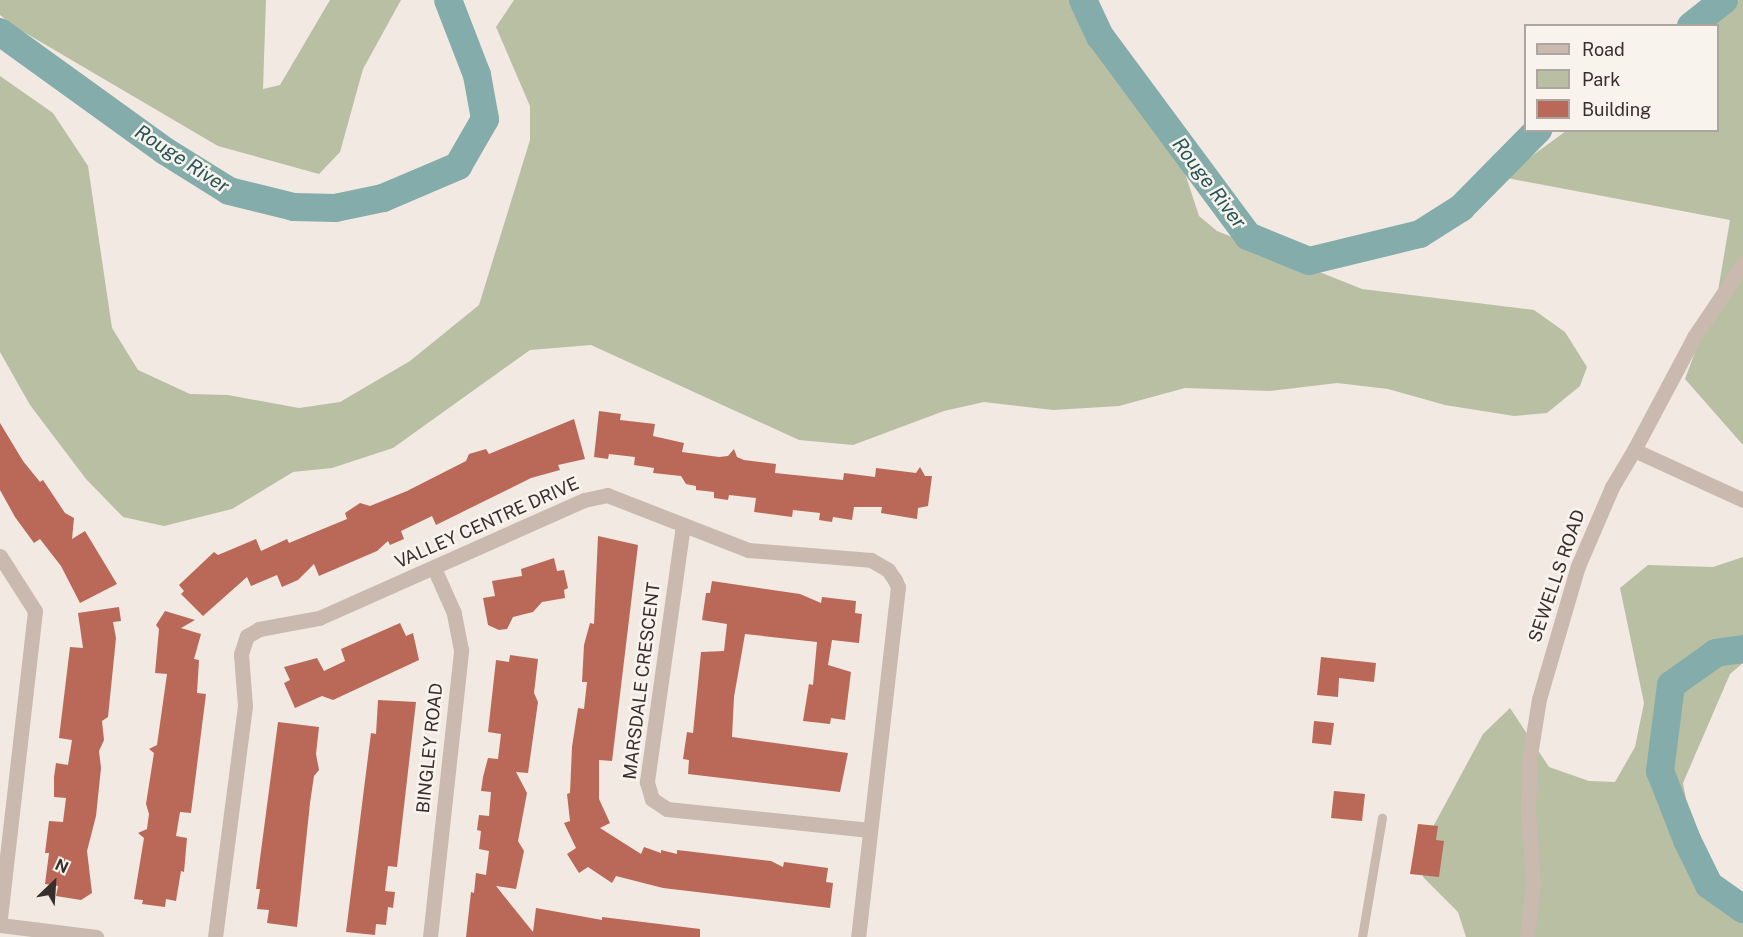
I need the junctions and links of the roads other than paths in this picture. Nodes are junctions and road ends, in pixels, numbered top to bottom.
1 (1743, 264) edge
2 (1634, 450) junction
3 (1743, 500) edge
4 (683, 525) junction
5 (0, 556) edge
6 (434, 568) junction
7 (1382, 818) dead end
8 (870, 831) junction
9 (0, 917) edge
10 (0, 926) edge
11 (96, 937) edge
12 (215, 937) edge
13 (430, 937) edge
14 (858, 937) edge
15 (1362, 937) edge
16 (1527, 937) edge

1 - 2 street, SEWELLS ROAD
2 - 3 street
2 - 16 street, SEWELLS ROAD
4 - 6 street, VALLEY CENTRE DRIVE
4 - 8 street, VALLEY CENTRE DRIVE
4 - 8 street, MARSDALE CRESCENT
5 - 9 street
6 - 12 street, VALLEY CENTRE DRIVE
6 - 13 street, BINGLEY ROAD
7 - 15 lane
8 - 14 street, VALLEY CENTRE DRIVE
10 - 11 street

